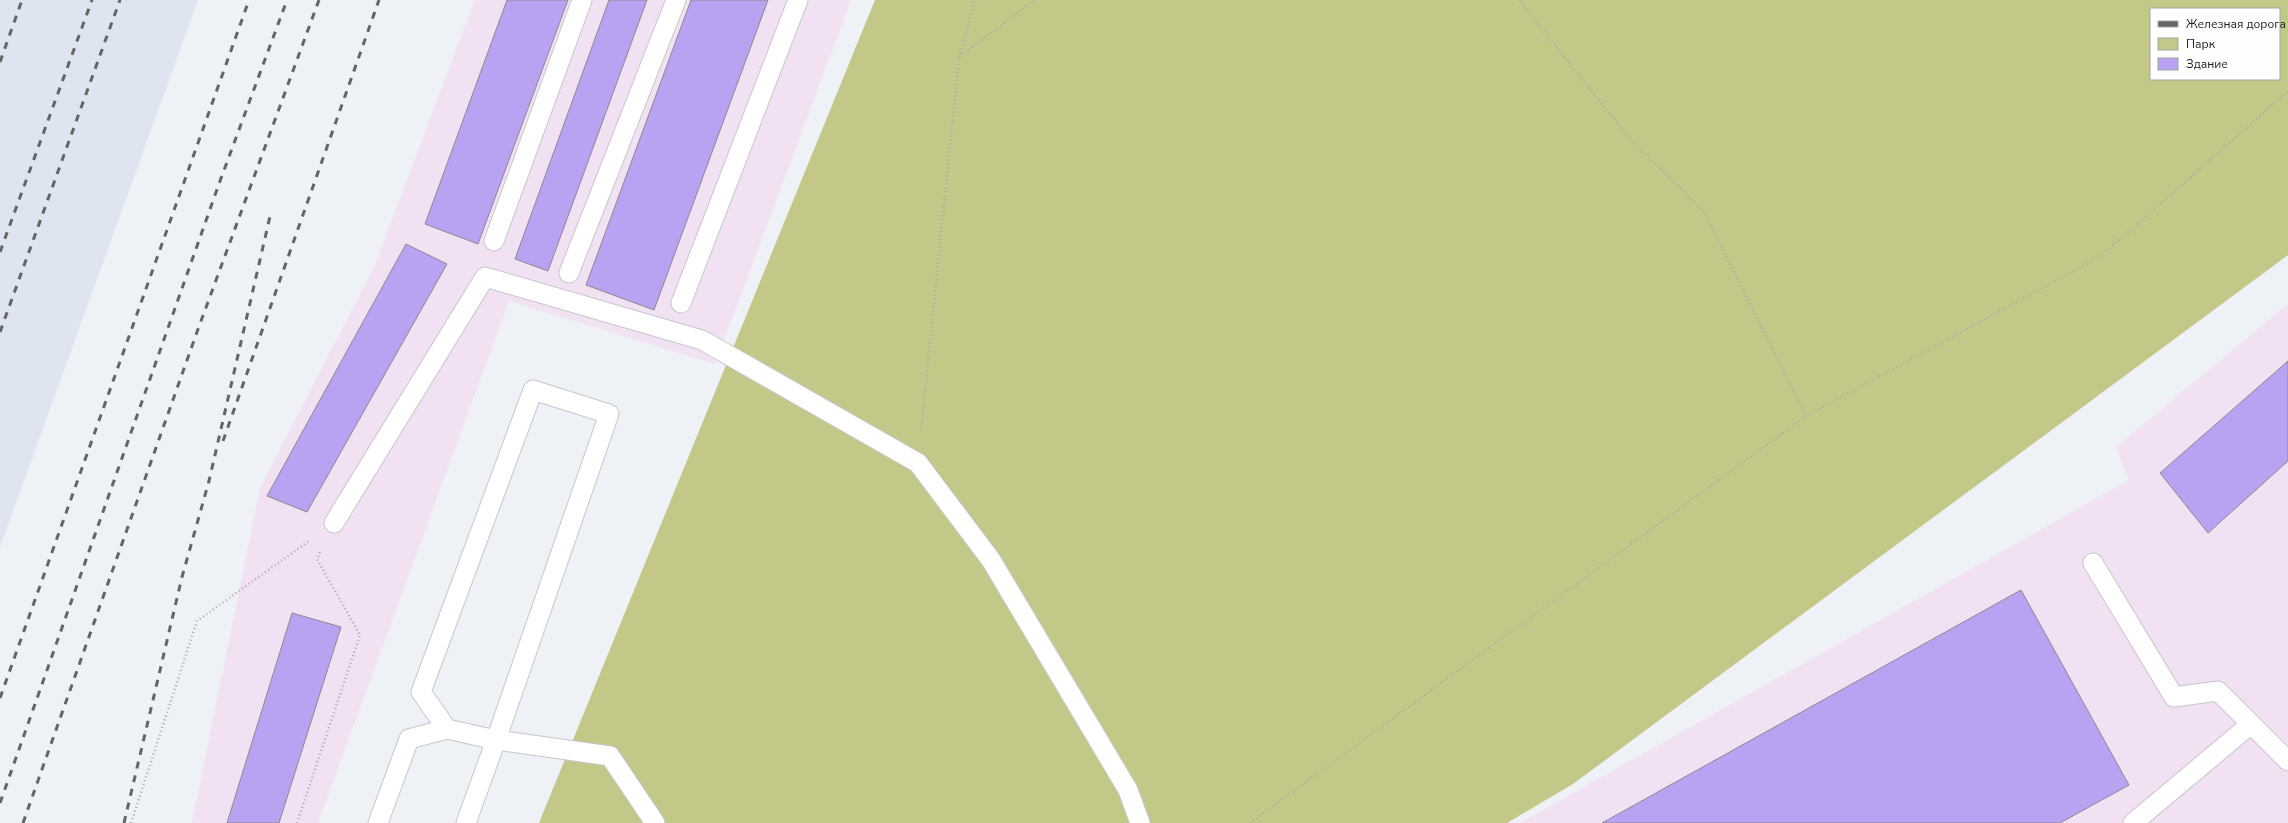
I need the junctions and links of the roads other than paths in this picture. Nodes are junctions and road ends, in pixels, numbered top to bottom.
1 (582, 0) edge
2 (676, 0) edge
3 (798, 0) edge
4 (494, 241) dead end
5 (569, 273) dead end
6 (681, 304) dead end
7 (334, 523) road end
8 (2093, 563) dead end
9 (2251, 724) junction
10 (447, 729) junction
11 (496, 740) junction
12 (2288, 761) edge
13 (378, 823) edge
14 (466, 823) edge
15 (655, 823) edge
16 (1140, 823) edge
17 (2133, 823) edge

1 - 4 lane
2 - 5 lane
3 - 6 lane
7 - 16 lane
8 - 9 lane
9 - 12 lane
9 - 17 lane
10 - 11 lane
10 - 11 lane
10 - 13 lane
11 - 14 lane
11 - 15 lane

